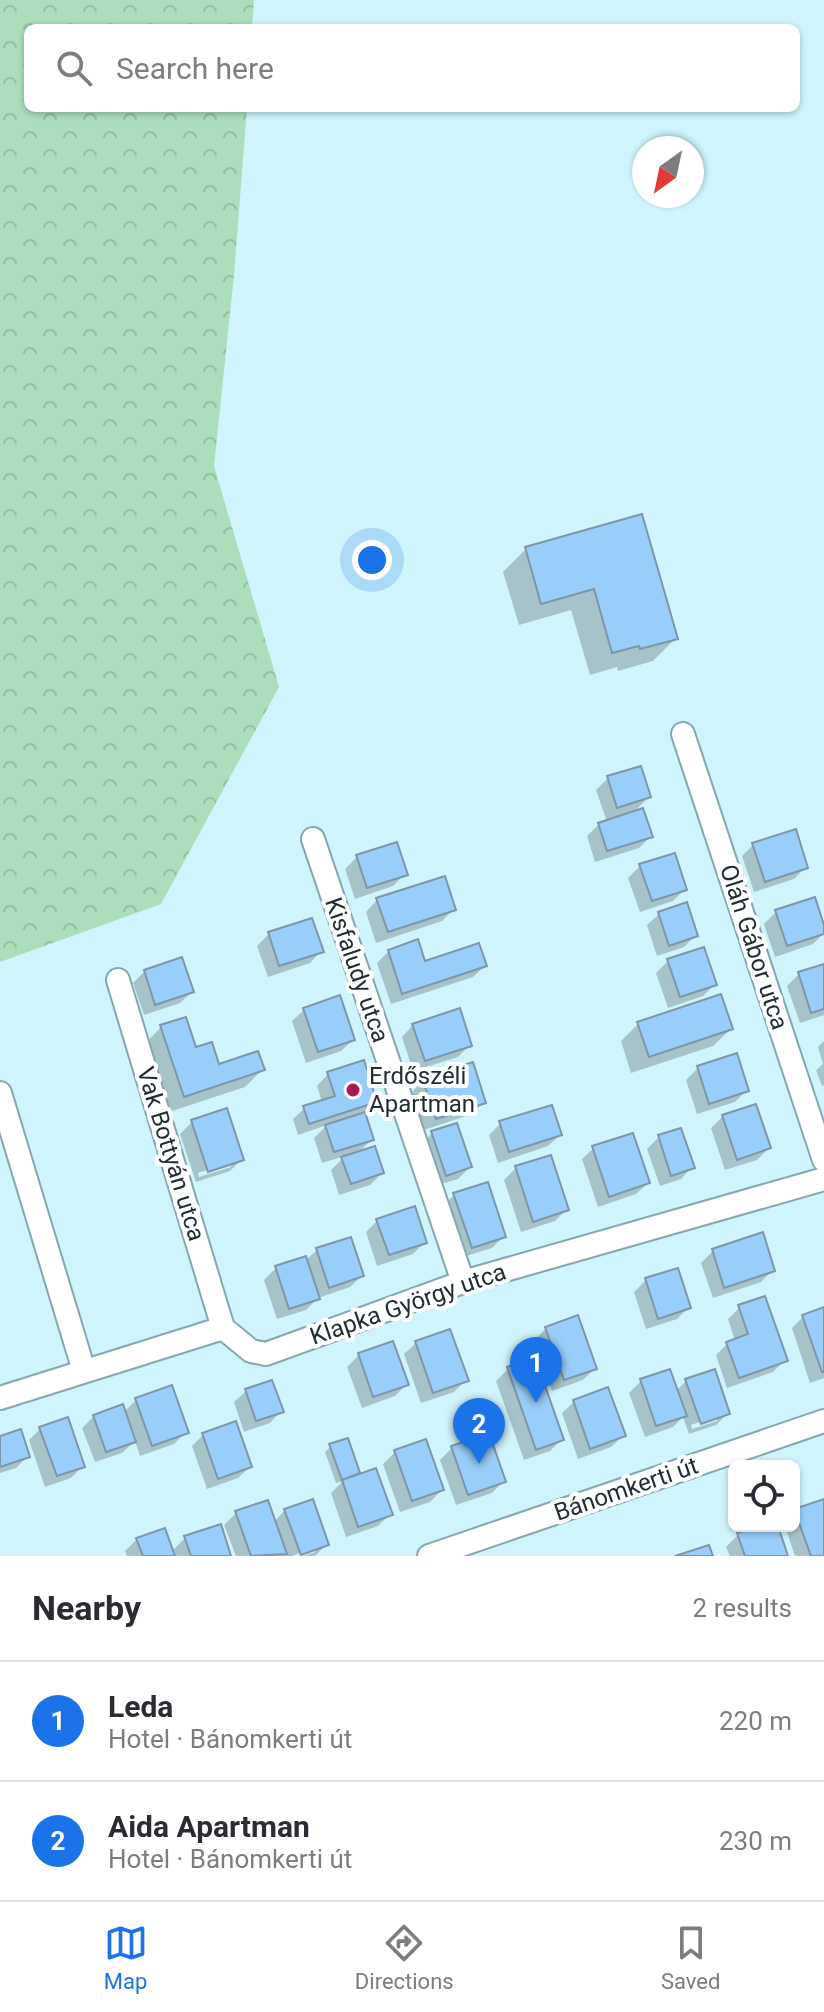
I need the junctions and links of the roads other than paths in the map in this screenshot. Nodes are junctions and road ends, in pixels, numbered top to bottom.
1 (683, 734) dead end
2 (313, 839) dead end
3 (118, 980) dead end
4 (0, 1093) edge
5 (824, 1160) edge
6 (824, 1179) edge
7 (463, 1282) junction
8 (223, 1328) junction
9 (84, 1371) junction
10 (0, 1398) edge
11 (824, 1421) edge
12 (429, 1556) edge

1 - 5 street, Oláh Gábor utca
2 - 7 street, Kisfaludy utca
3 - 8 street, Vak Bottyán utca
4 - 9 street
6 - 7 street, Klapka György utca
7 - 8 street, Klapka György utca
8 - 9 street
9 - 10 street
11 - 12 street, Bánomkerti út

